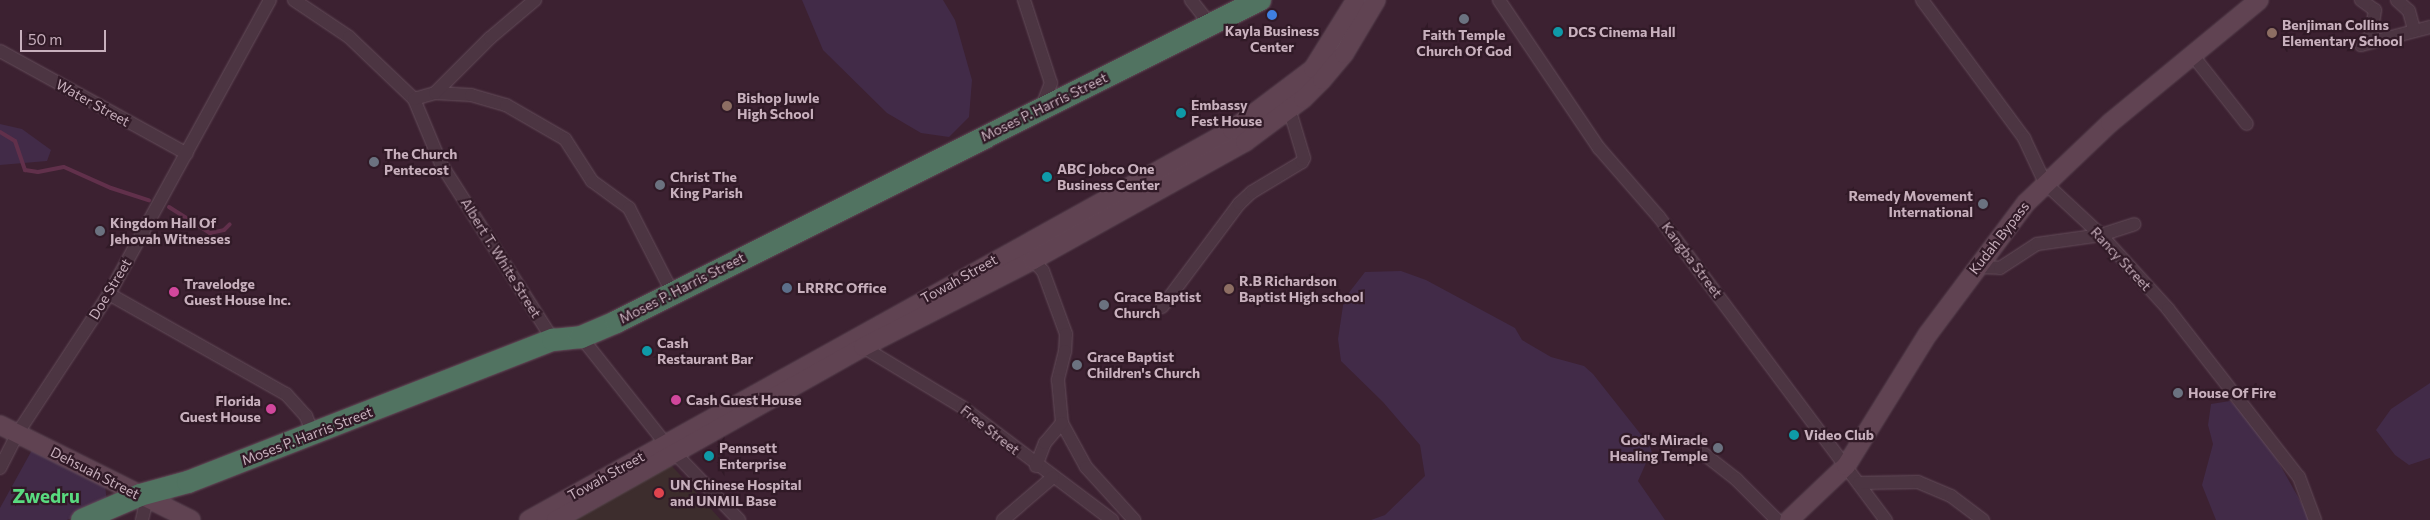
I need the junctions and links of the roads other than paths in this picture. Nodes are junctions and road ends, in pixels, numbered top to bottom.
1 (270, 0) edge
2 (294, 0) edge
3 (535, 0) edge
4 (1024, 0) edge
5 (1191, 0) edge
6 (1260, 0) edge
7 (1356, 0) edge
8 (1376, 0) edge
9 (1499, 0) edge
10 (1922, 0) edge
11 (2259, 0) edge
12 (2361, 0) edge
13 (2397, 0) edge
14 (1212, 26) junction
15 (2430, 27) edge
16 (2414, 30) junction
17 (0, 51) edge
18 (2194, 56) junction
19 (435, 93) junction
20 (414, 98) junction
21 (1042, 107) junction
22 (1292, 118) dead end
23 (2247, 124) dead end
24 (187, 154) junction
25 (2045, 183) junction
26 (2134, 224) dead end
27 (2101, 235) junction
28 (1034, 260) junction
29 (1976, 267) junction
30 (109, 294) junction
31 (673, 294) junction
32 (1162, 307) dead end
33 (581, 337) junction
34 (553, 340) junction
35 (863, 347) junction
36 (1062, 423) junction
37 (0, 425) edge
38 (17, 434) junction
39 (313, 434) junction
40 (670, 449) junction
41 (1704, 454) dead end
42 (1036, 466) junction
43 (1846, 466) junction
44 (0, 468) edge
45 (1053, 477) junction
46 (1859, 483) junction
47 (143, 497) junction
48 (82, 520) edge
49 (142, 520) edge
50 (191, 520) edge
51 (528, 520) edge
52 (556, 520) edge
53 (739, 520) edge
54 (1003, 520) edge
55 (1112, 520) edge
56 (1134, 520) edge
57 (1777, 520) edge
58 (1789, 520) edge
59 (1886, 520) edge
60 (1983, 520) edge
61 (2315, 520) edge

1 - 24 street, Doe Street
2 - 20 street, Albert T. White Street
3 - 19 street
4 - 21 street
5 - 14 street
6 - 14 highway, Moses P. Harris Street
7 - 40 street, Towah Street
8 - 28 street, Towah Street
9 - 43 street, Kangba Street
10 - 25 street, Rancy Street
11 - 18 street, Kudah Bypass
12 - 16 street
13 - 16 street
14 - 21 highway, Moses P. Harris Street
15 - 16 street
17 - 24 street, Water Street
18 - 23 street
18 - 25 street, Kudah Bypass
19 - 20 street
19 - 31 street
20 - 34 street, Albert T. White Street
21 - 31 highway, Moses P. Harris Street
22 - 32 street
24 - 30 street, Doe Street
25 - 27 street, Rancy Street
25 - 29 street, Kudah Bypass
26 - 27 street
27 - 29 street
27 - 61 street, Rancy Street
28 - 35 street, Towah Street
28 - 36 street
29 - 43 street, Kudah Bypass
30 - 38 street, Doe Street
30 - 39 street
31 - 33 highway, Moses P. Harris Street
33 - 34 highway, Moses P. Harris Street
33 - 40 street
34 - 39 highway, Moses P. Harris Street
35 - 40 street, Towah Street
35 - 42 street, Free Street
36 - 42 street
36 - 56 street
37 - 38 street, Dehsuah Street
38 - 44 street, Doe Street
38 - 47 street, Dehsuah Street
39 - 47 highway, Moses P. Harris Street
40 - 51 street, Towah Street
40 - 52 street, Towah Street
40 - 53 street
41 - 57 street
42 - 45 street, Free Street
43 - 46 street, Kangba Street
43 - 58 street, Kudah Bypass
45 - 54 street
45 - 55 street, Free Street
46 - 59 street, Kangba Street
46 - 60 street
47 - 48 highway, Moses P. Harris Street
47 - 49 street
47 - 50 street, Dehsuah Street

